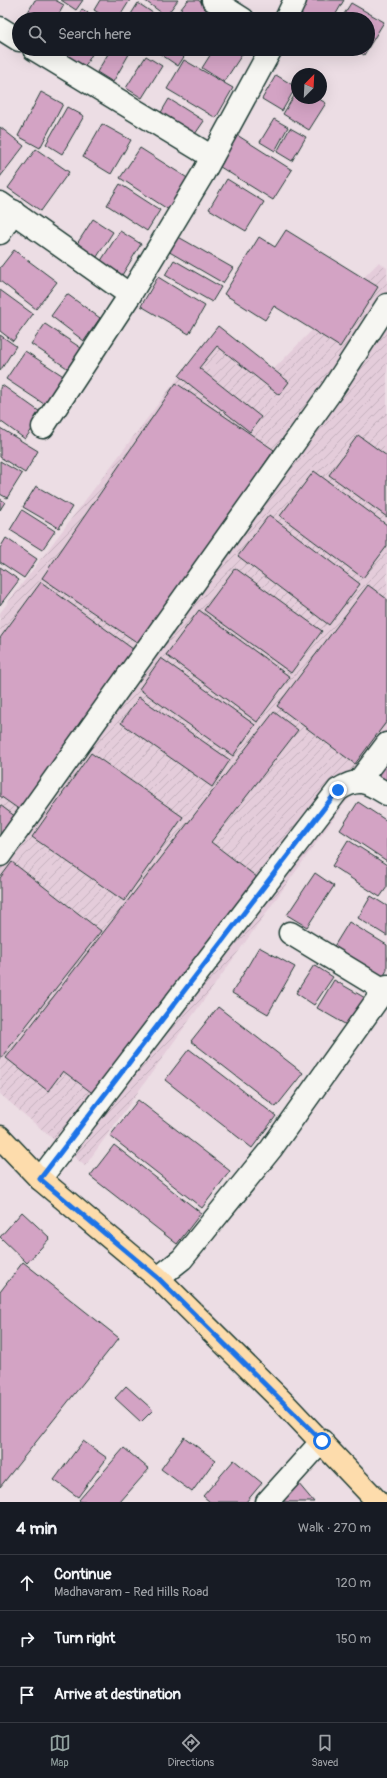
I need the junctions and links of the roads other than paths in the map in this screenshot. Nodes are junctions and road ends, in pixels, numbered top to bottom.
1 (213, 0) edge
2 (295, 0) edge
3 (232, 12) edge
4 (289, 12) edge
5 (0, 28) edge
6 (12, 36) edge
7 (46, 56) edge
8 (267, 56) edge
9 (212, 157) junction
10 (6, 207) edge
11 (0, 233) edge
12 (130, 295) junction
13 (387, 305) edge
14 (43, 427) dead end
15 (387, 744) edge
16 (359, 780) junction
17 (387, 794) edge
18 (0, 855) edge
19 (290, 933) dead end
20 (386, 988) edge
21 (0, 1137) edge
22 (40, 1179) junction
23 (158, 1278) junction
24 (322, 1441) junction
25 (267, 1502) edge
26 (378, 1502) edge

1 - 3 street
2 - 4 street
5 - 6 street
7 - 9 street
8 - 9 street
9 - 12 street
10 - 11 street
10 - 12 street
12 - 14 street
13 - 18 street
15 - 16 street
16 - 17 street
16 - 22 street
19 - 20 street
20 - 23 street
21 - 22 main road
22 - 23 main road
23 - 24 main road
24 - 25 street
24 - 26 main road

